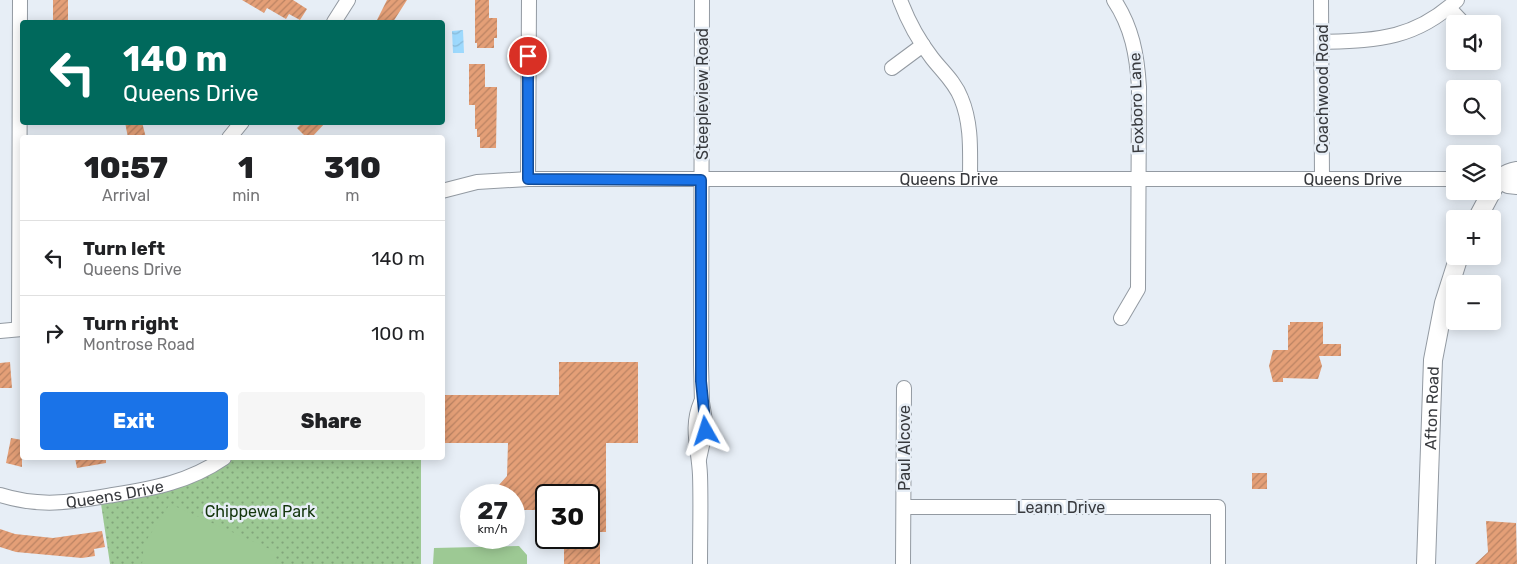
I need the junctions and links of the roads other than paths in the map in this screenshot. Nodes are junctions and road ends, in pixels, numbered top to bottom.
1 (20, 0) edge
2 (348, 0) edge
3 (528, 0) edge
4 (702, 0) edge
5 (900, 0) edge
6 (1114, 0) edge
7 (1321, 0) edge
8 (1453, 4) edge
9 (1459, 15) edge
10 (20, 20) edge
11 (335, 20) edge
12 (1322, 42) junction
13 (923, 45) junction
14 (892, 68) dead end
15 (240, 125) edge
16 (231, 135) edge
17 (1517, 171) edge
18 (528, 179) junction
19 (970, 179) junction
20 (1322, 179) junction
21 (1446, 179) edge
22 (1501, 179) edge
23 (701, 180) junction
24 (1139, 180) junction
25 (1501, 184) edge
26 (1517, 185) edge
27 (445, 190) edge
28 (1456, 265) edge
29 (1121, 318) dead end
30 (20, 329) edge
31 (0, 331) edge
32 (904, 388) dead end
33 (220, 460) edge
34 (0, 495) edge
35 (904, 507) junction
36 (700, 564) edge
37 (904, 564) edge
38 (1218, 564) edge
39 (1426, 564) edge

1 - 10 street
2 - 11 street
3 - 18 street
4 - 23 street, Steepleview Road
5 - 13 street
6 - 24 street, Foxboro Lane
7 - 12 street, Coachwood Road
8 - 9 street
8 - 12 street
12 - 20 street, Coachwood Road
13 - 14 street
13 - 19 street
15 - 16 street
17 - 22 street
18 - 23 street, Queens Drive
18 - 27 street, Queens Drive
19 - 23 street, Queens Drive
19 - 24 street, Queens Drive
20 - 21 street, Queens Drive
20 - 24 street, Queens Drive
23 - 36 street, Steepleview Road
24 - 29 street, Foxboro Lane
25 - 26 street
28 - 39 street, Afton Road
30 - 31 street
32 - 35 street, Paul Alcove
33 - 34 street, Queens Drive
35 - 37 street, Paul Alcove
35 - 38 street, Leann Drive

